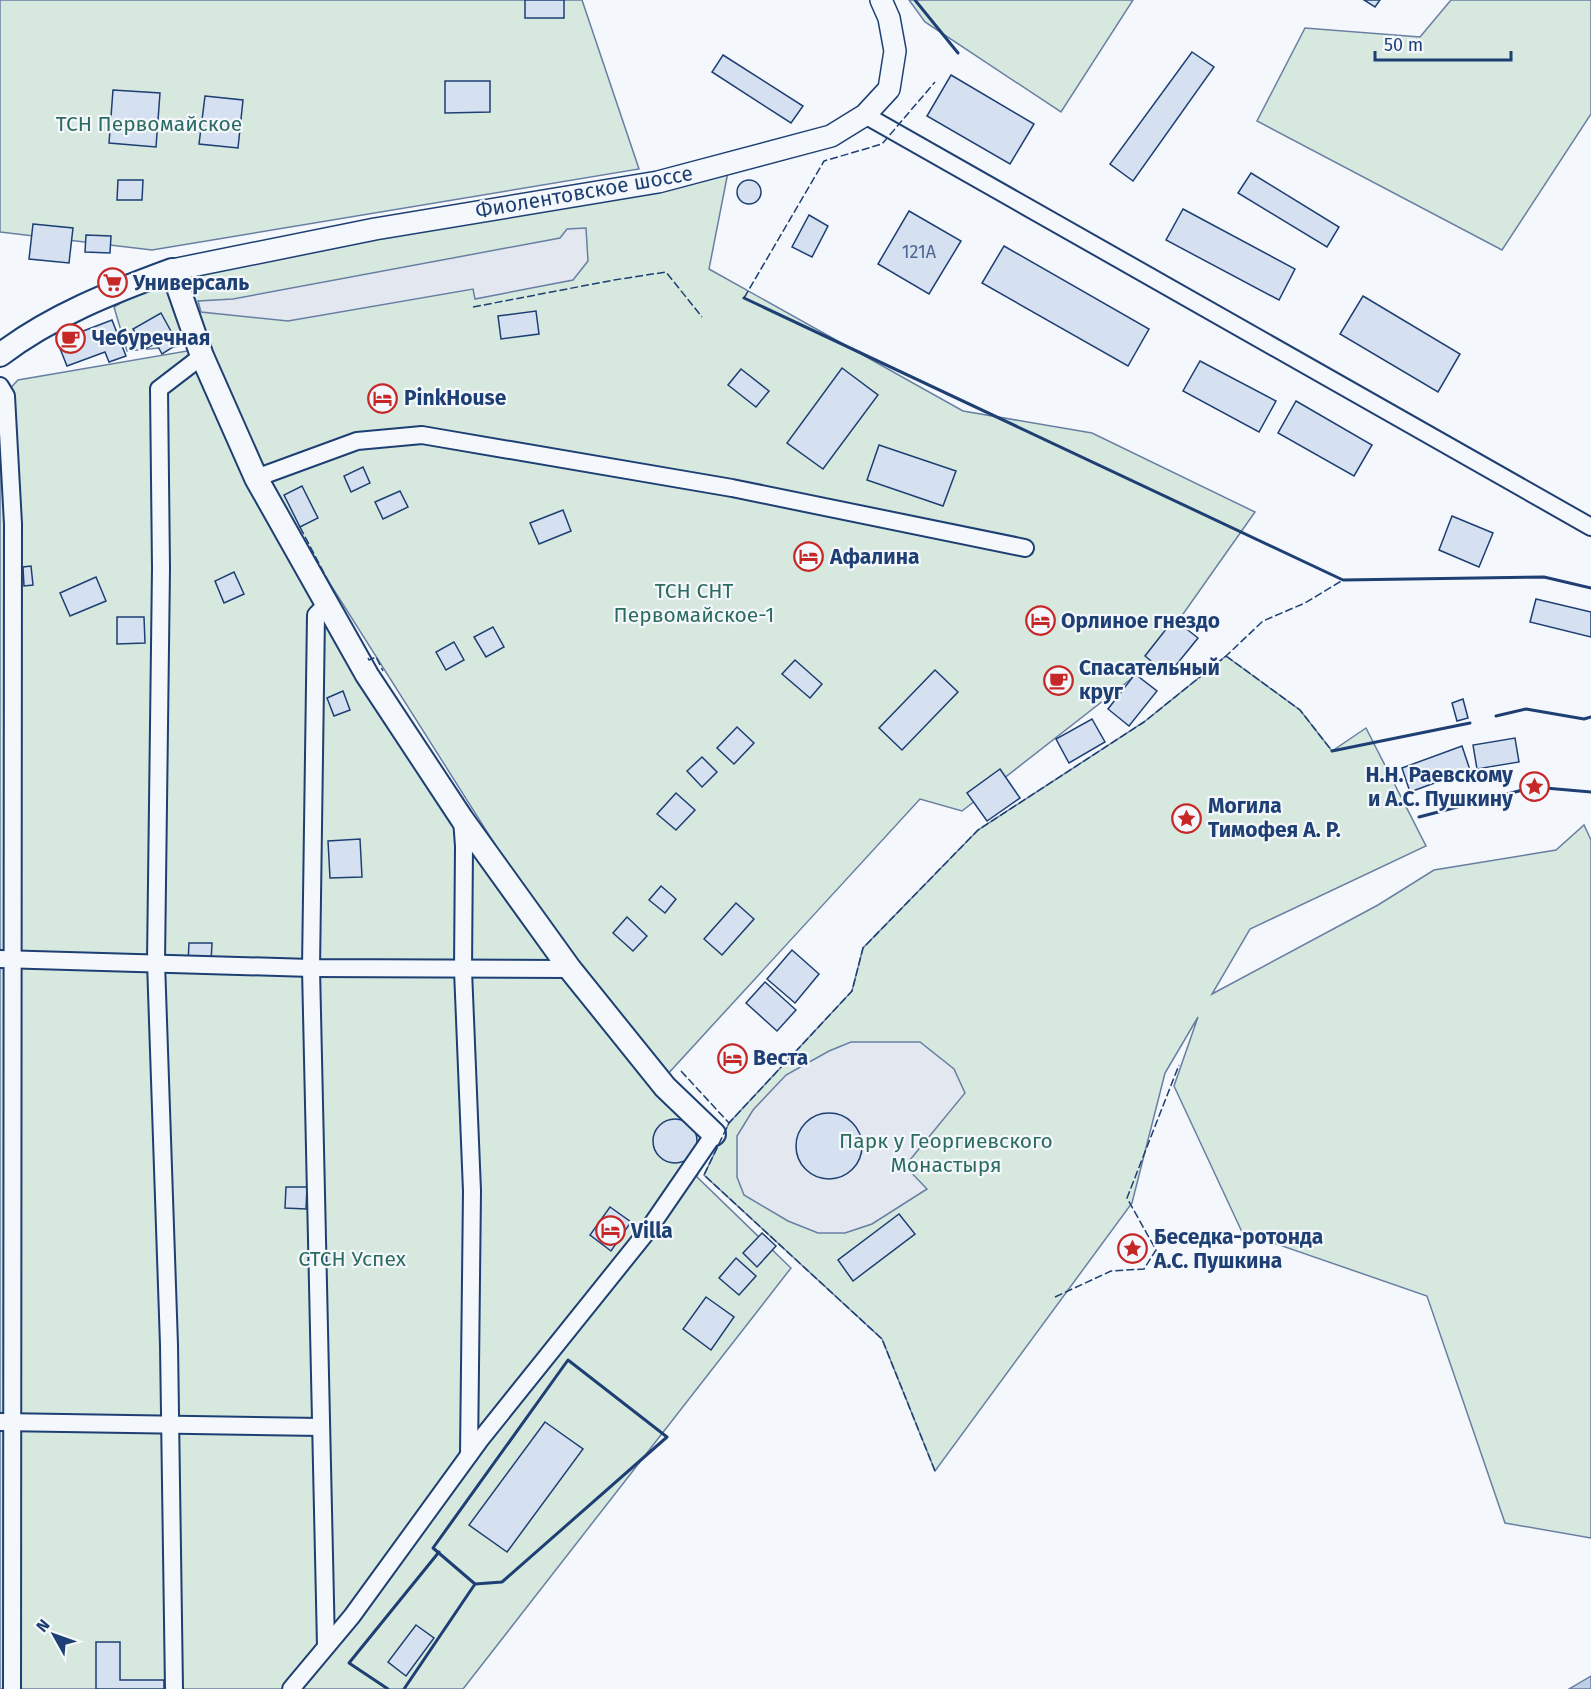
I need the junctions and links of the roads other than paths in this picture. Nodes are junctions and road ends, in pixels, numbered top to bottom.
1 (881, 0) edge
2 (866, 115) junction
3 (172, 270) junction
4 (0, 355) edge
5 (202, 356) junction
6 (0, 386) edge
7 (256, 478) junction
8 (1591, 527) edge
9 (1025, 548) dead end
10 (328, 603) junction
11 (462, 819) junction
12 (6, 959) edge
13 (156, 962) junction
14 (311, 968) junction
15 (570, 969) junction
16 (463, 970) junction
17 (714, 1134) joint
18 (6, 1422) edge
19 (170, 1425) junction
20 (321, 1427) junction
21 (469, 1455) junction
22 (326, 1646) junction
23 (12, 1689) edge
24 (174, 1689) edge
25 (291, 1689) edge

1 - 2 street, Фиолентовское шоссе
2 - 3 street, Фиолентовское шоссе
2 - 8 street
3 - 4 main road
3 - 5 main road
5 - 7 main road
5 - 13 street
6 - 12 street
7 - 9 street
7 - 10 main road
10 - 11 main road
10 - 14 street
11 - 15 main road
11 - 16 street
12 - 13 street
12 - 18 street
13 - 14 street
13 - 19 street
14 - 16 street
14 - 20 street
15 - 16 street
15 - 17 main road
16 - 21 street
17 - 21 street
18 - 19 street
18 - 23 street
19 - 20 street
19 - 24 street
20 - 22 street
21 - 22 street
22 - 25 street

